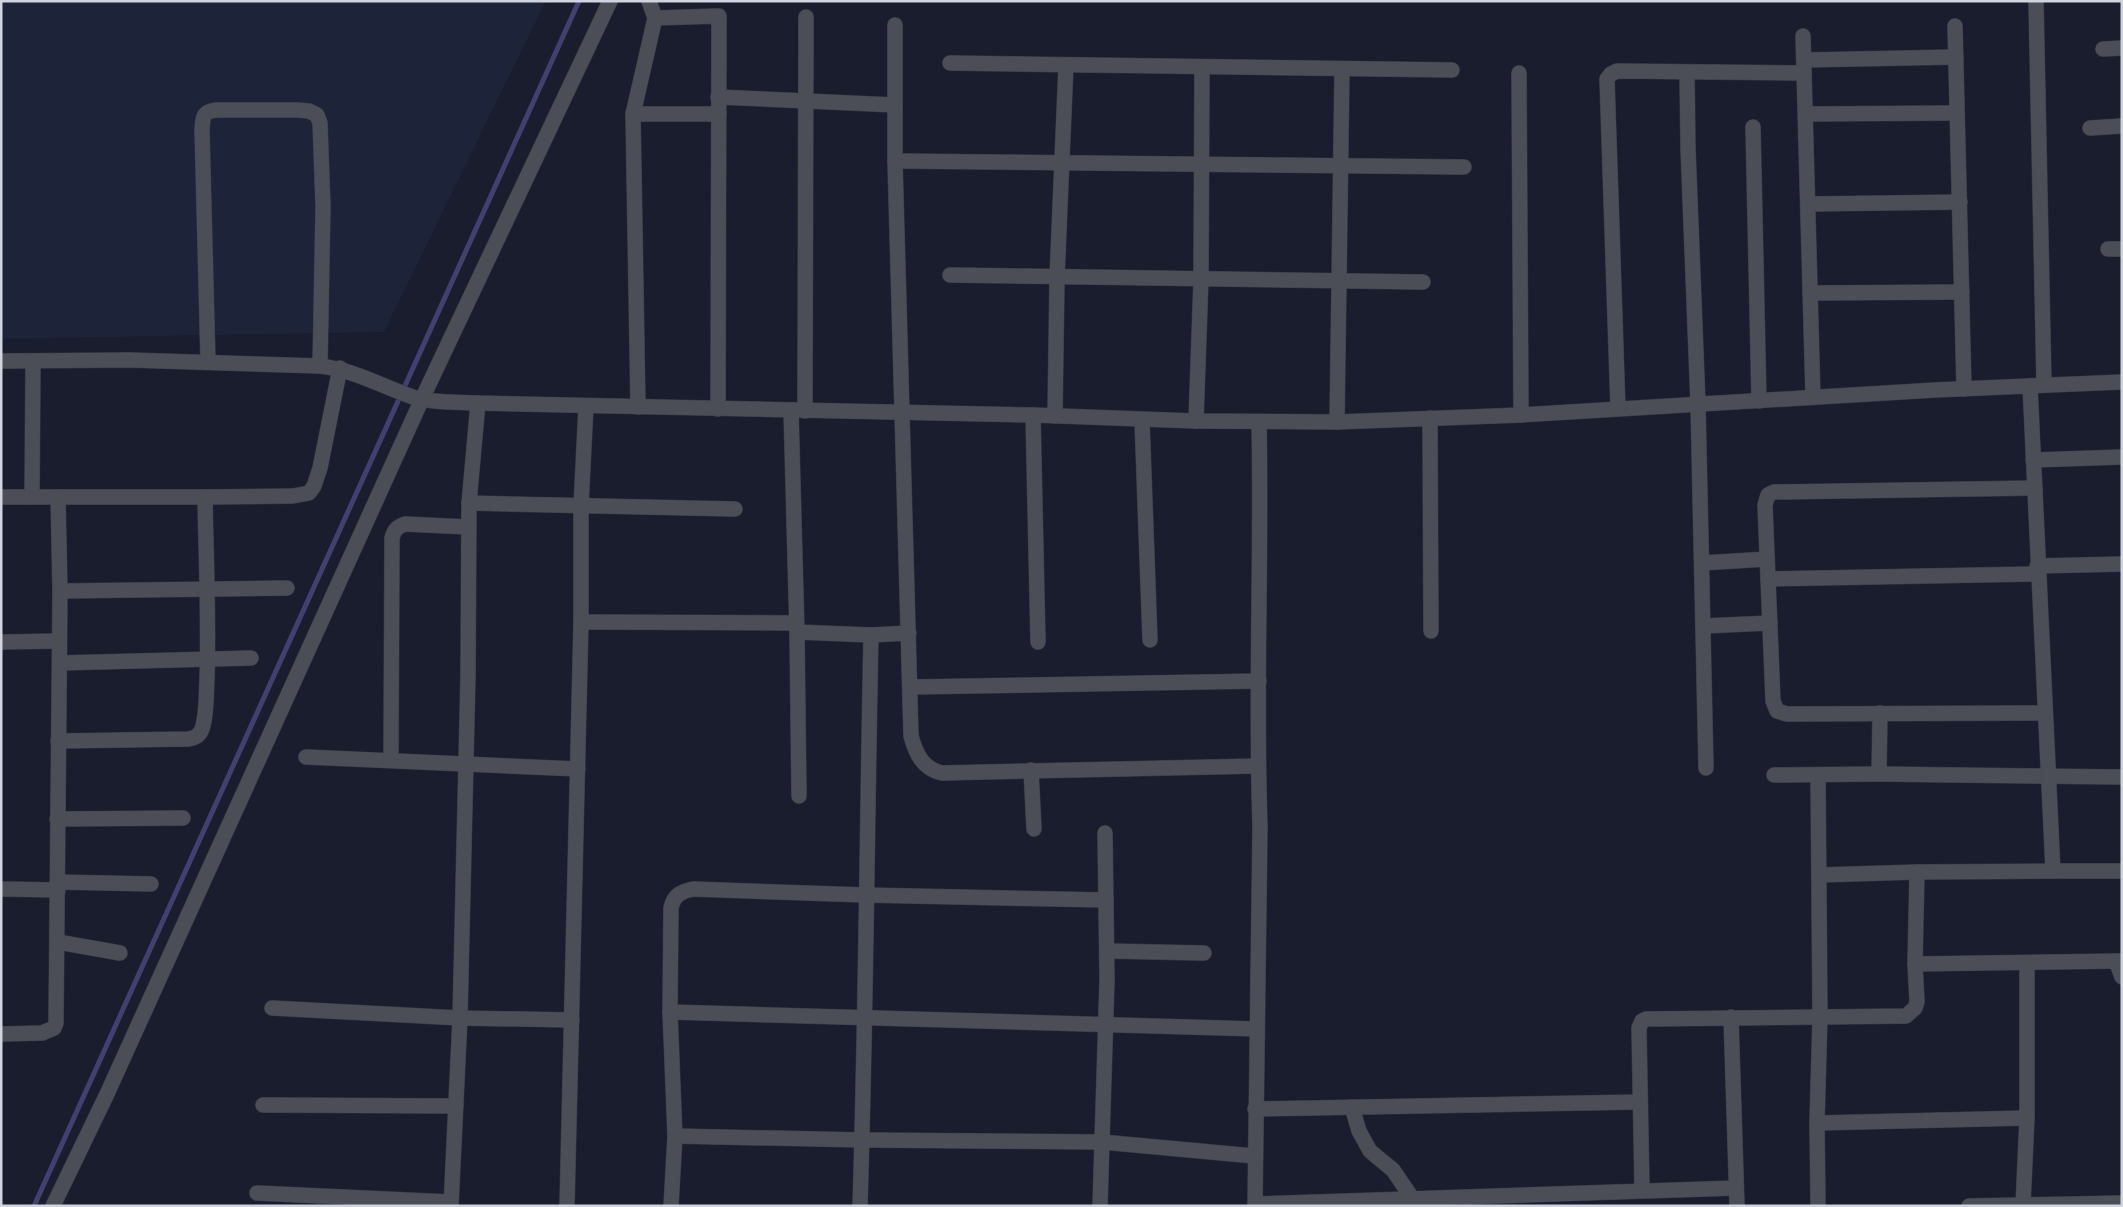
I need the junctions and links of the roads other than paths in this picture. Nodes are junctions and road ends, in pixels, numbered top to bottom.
1 (610, 1) edge
2 (648, 1) edge
3 (2036, 1) edge
4 (806, 17) dead end
5 (655, 18) junction
6 (895, 25) dead end
7 (1955, 26) dead end
8 (1803, 36) dead end
9 (2122, 48) edge
10 (2103, 49) dead end
11 (1956, 57) junction
12 (950, 63) dead end
13 (1066, 65) junction
14 (1804, 66) junction
15 (1202, 67) junction
16 (1342, 70) junction
17 (1452, 70) dead end
18 (1687, 72) junction
19 (1518, 73) dead end
20 (718, 97) junction
21 (806, 101) junction
22 (895, 105) junction
23 (1957, 113) junction
24 (633, 114) junction
25 (718, 114) junction
26 (1806, 114) junction
27 (2122, 126) edge
28 (1753, 127) dead end
29 (2090, 128) dead end
30 (895, 161) junction
31 (1061, 162) junction
32 (1202, 165) junction
33 (1340, 166) junction
34 (1464, 167) dead end
35 (1960, 202) junction
36 (1808, 204) junction
37 (950, 275) dead end
38 (1057, 278) junction
39 (1201, 279) junction
40 (1339, 280) junction
41 (1423, 282) dead end
42 (1962, 292) junction
43 (1811, 293) junction
44 (1, 361) edge
45 (33, 361) junction
46 (208, 362) junction
47 (320, 366) junction
48 (340, 368) junction
49 (2122, 382) edge
50 (2037, 386) junction
51 (1964, 389) junction
52 (1814, 397) junction
53 (418, 398) junction
54 (1759, 401) junction
55 (478, 403) junction
56 (1698, 404) junction
57 (586, 406) junction
58 (638, 407) junction
59 (718, 409) junction
60 (1618, 409) junction
61 (798, 410) junction
62 (902, 413) junction
63 (1521, 415) junction
64 (1033, 416) junction
65 (1055, 416) junction
66 (1430, 418) junction
67 (1142, 420) junction
68 (1196, 421) junction
69 (1259, 422) junction
70 (1337, 422) junction
71 (2122, 456) edge
72 (2034, 460) junction
73 (2035, 488) junction
74 (1, 497) edge
75 (32, 497) junction
76 (58, 497) junction
77 (205, 498) junction
78 (469, 503) junction
79 (581, 506) junction
80 (735, 509) dead end
81 (468, 527) junction
82 (1768, 560) junction
83 (1702, 563) junction
84 (2122, 564) edge
85 (2038, 570) junction
86 (1768, 579) junction
87 (287, 588) dead end
88 (206, 589) junction
89 (60, 591) junction
90 (581, 622) junction
91 (1770, 623) junction
92 (1702, 626) junction
93 (797, 628) junction
94 (1431, 631) dead end
95 (909, 633) junction
96 (871, 634) junction
97 (1150, 640) dead end
98 (59, 641) junction
99 (1, 642) edge
100 (1038, 642) dead end
101 (252, 658) dead end
102 (207, 659) junction
103 (60, 663) junction
104 (1259, 681) junction
105 (910, 687) junction
106 (1880, 713) junction
107 (2044, 713) junction
108 (58, 741) junction
109 (306, 757) dead end
110 (391, 760) junction
111 (464, 764) junction
112 (1258, 766) junction
113 (1706, 768) dead end
114 (578, 769) junction
115 (1031, 770) junction
116 (1879, 774) junction
117 (1774, 775) dead end
118 (1818, 775) junction
119 (2049, 776) junction
120 (2122, 777) edge
121 (799, 796) dead end
122 (183, 818) dead end
123 (57, 820) junction
124 (1034, 829) dead end
125 (1105, 833) dead end
126 (2053, 871) junction
127 (2122, 871) edge
128 (1917, 872) junction
129 (1819, 876) junction
130 (151, 884) dead end
131 (58, 886) junction
132 (1, 889) edge
133 (865, 895) junction
134 (1106, 900) junction
135 (58, 942) junction
136 (1107, 951) junction
137 (120, 953) dead end
138 (1204, 953) dead end
139 (2119, 961) edge
140 (2027, 963) junction
141 (1915, 964) junction
142 (2122, 977) edge
143 (272, 1008) dead end
144 (670, 1012) junction
145 (1820, 1016) junction
146 (866, 1017) junction
147 (1731, 1017) junction
148 (460, 1018) junction
149 (572, 1020) junction
150 (1105, 1025) junction
151 (1256, 1029) junction
152 (1, 1034) edge
153 (1640, 1102) junction
154 (263, 1105) dead end
155 (456, 1106) junction
156 (1352, 1107) junction
157 (1255, 1109) junction
158 (2028, 1118) junction
159 (1817, 1123) junction
160 (675, 1136) junction
161 (862, 1140) junction
162 (1102, 1142) junction
163 (1254, 1156) junction
164 (1736, 1188) junction
165 (1642, 1190) junction
166 (257, 1193) dead end
167 (1412, 1198) junction
168 (2122, 1203) edge
169 (451, 1204) edge
170 (1254, 1205) edge
171 (2024, 1205) edge
172 (53, 1206) edge
173 (567, 1206) edge
174 (671, 1206) edge
175 (860, 1206) edge
176 (1100, 1206) edge
177 (1738, 1206) edge
178 (1818, 1206) edge
179 (1969, 1206) edge

1 - 53 street
2 - 5 street
3 - 50 street
4 - 21 street
5 - 20 street
5 - 24 street
6 - 22 street
7 - 11 street
8 - 14 street
9 - 10 street
11 - 14 street
11 - 23 street
12 - 13 street
13 - 15 street
13 - 31 street
14 - 18 street
14 - 26 street
15 - 16 street
15 - 32 street
16 - 17 street
16 - 33 street
18 - 56 street
18 - 60 street
19 - 63 street
20 - 21 street
20 - 25 street
21 - 22 street
21 - 61 street
22 - 30 street
23 - 26 street
23 - 35 street
24 - 25 street
24 - 58 street
25 - 59 street
26 - 36 street
27 - 29 street
28 - 54 street
30 - 31 street
30 - 62 street
31 - 32 street
31 - 38 street
32 - 33 street
32 - 39 street
33 - 34 street
33 - 40 street
35 - 36 street
35 - 42 street
36 - 43 street
37 - 38 street
38 - 39 street
38 - 65 street
39 - 40 street
39 - 68 street
40 - 41 street
40 - 70 street
42 - 43 street
42 - 51 street
43 - 52 street
44 - 45 street
45 - 46 street
45 - 75 street
46 - 47 street
46 - 47 street
47 - 48 street
48 - 53 street
48 - 77 street
49 - 50 street
50 - 51 street
50 - 72 street
51 - 52 street
52 - 54 street
53 - 55 street
53 - 172 street
54 - 56 street
55 - 57 street
55 - 78 street
56 - 60 street
56 - 83 street
57 - 58 street
57 - 79 street
58 - 59 street
59 - 61 street
60 - 63 street
61 - 62 street
61 - 93 street
62 - 64 street
62 - 95 street
63 - 66 street
64 - 65 street
64 - 100 street
65 - 67 street
66 - 70 street
66 - 94 street
67 - 68 street
67 - 97 street
68 - 69 street
69 - 70 street
69 - 104 street
71 - 72 street
72 - 73 street
73 - 82 street
73 - 85 street
74 - 75 street
75 - 76 street
76 - 77 street
76 - 89 street
77 - 88 street
78 - 79 street
78 - 81 street
79 - 80 street
79 - 90 street
81 - 110 street
81 - 111 street
82 - 83 street
82 - 86 street
83 - 92 street
84 - 85 street
85 - 86 street
85 - 107 street
86 - 91 street
87 - 88 street
88 - 89 street
88 - 102 street
89 - 98 street
90 - 93 street
90 - 114 street
91 - 92 street
91 - 106 street
92 - 113 street
93 - 96 street
93 - 121 street
95 - 96 street
95 - 105 street
96 - 133 street
98 - 99 street
98 - 103 street
101 - 102 street
102 - 103 street
102 - 108 street
103 - 108 street
104 - 105 street
104 - 112 street
105 - 115 street
106 - 107 street
106 - 116 street
107 - 119 street
108 - 123 street
109 - 110 street
110 - 111 street
111 - 114 street
111 - 148 street
112 - 115 street
112 - 151 street
114 - 149 street
115 - 124 street
116 - 118 street
116 - 119 street
117 - 118 street
118 - 129 street
119 - 120 street
119 - 126 street
122 - 123 street
123 - 131 street
125 - 134 street
126 - 127 street
126 - 128 street
128 - 129 street
128 - 141 street
129 - 145 street
130 - 131 street
131 - 132 street
131 - 135 street
133 - 134 street
133 - 144 street
133 - 146 street
134 - 136 street
135 - 137 street
135 - 152 street
136 - 138 street
136 - 150 street
139 - 140 street
139 - 142 street
140 - 141 street
140 - 158 street
141 - 145 street
143 - 148 street
144 - 146 street
144 - 160 street
145 - 147 street
145 - 159 street
146 - 150 street
146 - 161 street
147 - 153 street
147 - 164 street
148 - 149 street
148 - 155 street
149 - 173 street
150 - 151 street
150 - 162 street
151 - 157 street
153 - 156 street
153 - 165 street
154 - 155 street
155 - 169 street
156 - 157 street
156 - 167 street
157 - 163 street
158 - 159 street
158 - 171 street
159 - 178 street
160 - 161 street
160 - 174 street
161 - 162 street
161 - 175 street
162 - 163 street
162 - 176 street
163 - 170 street
164 - 165 street
164 - 177 street
165 - 167 street
166 - 169 street
167 - 170 street
168 - 171 street
171 - 179 street

